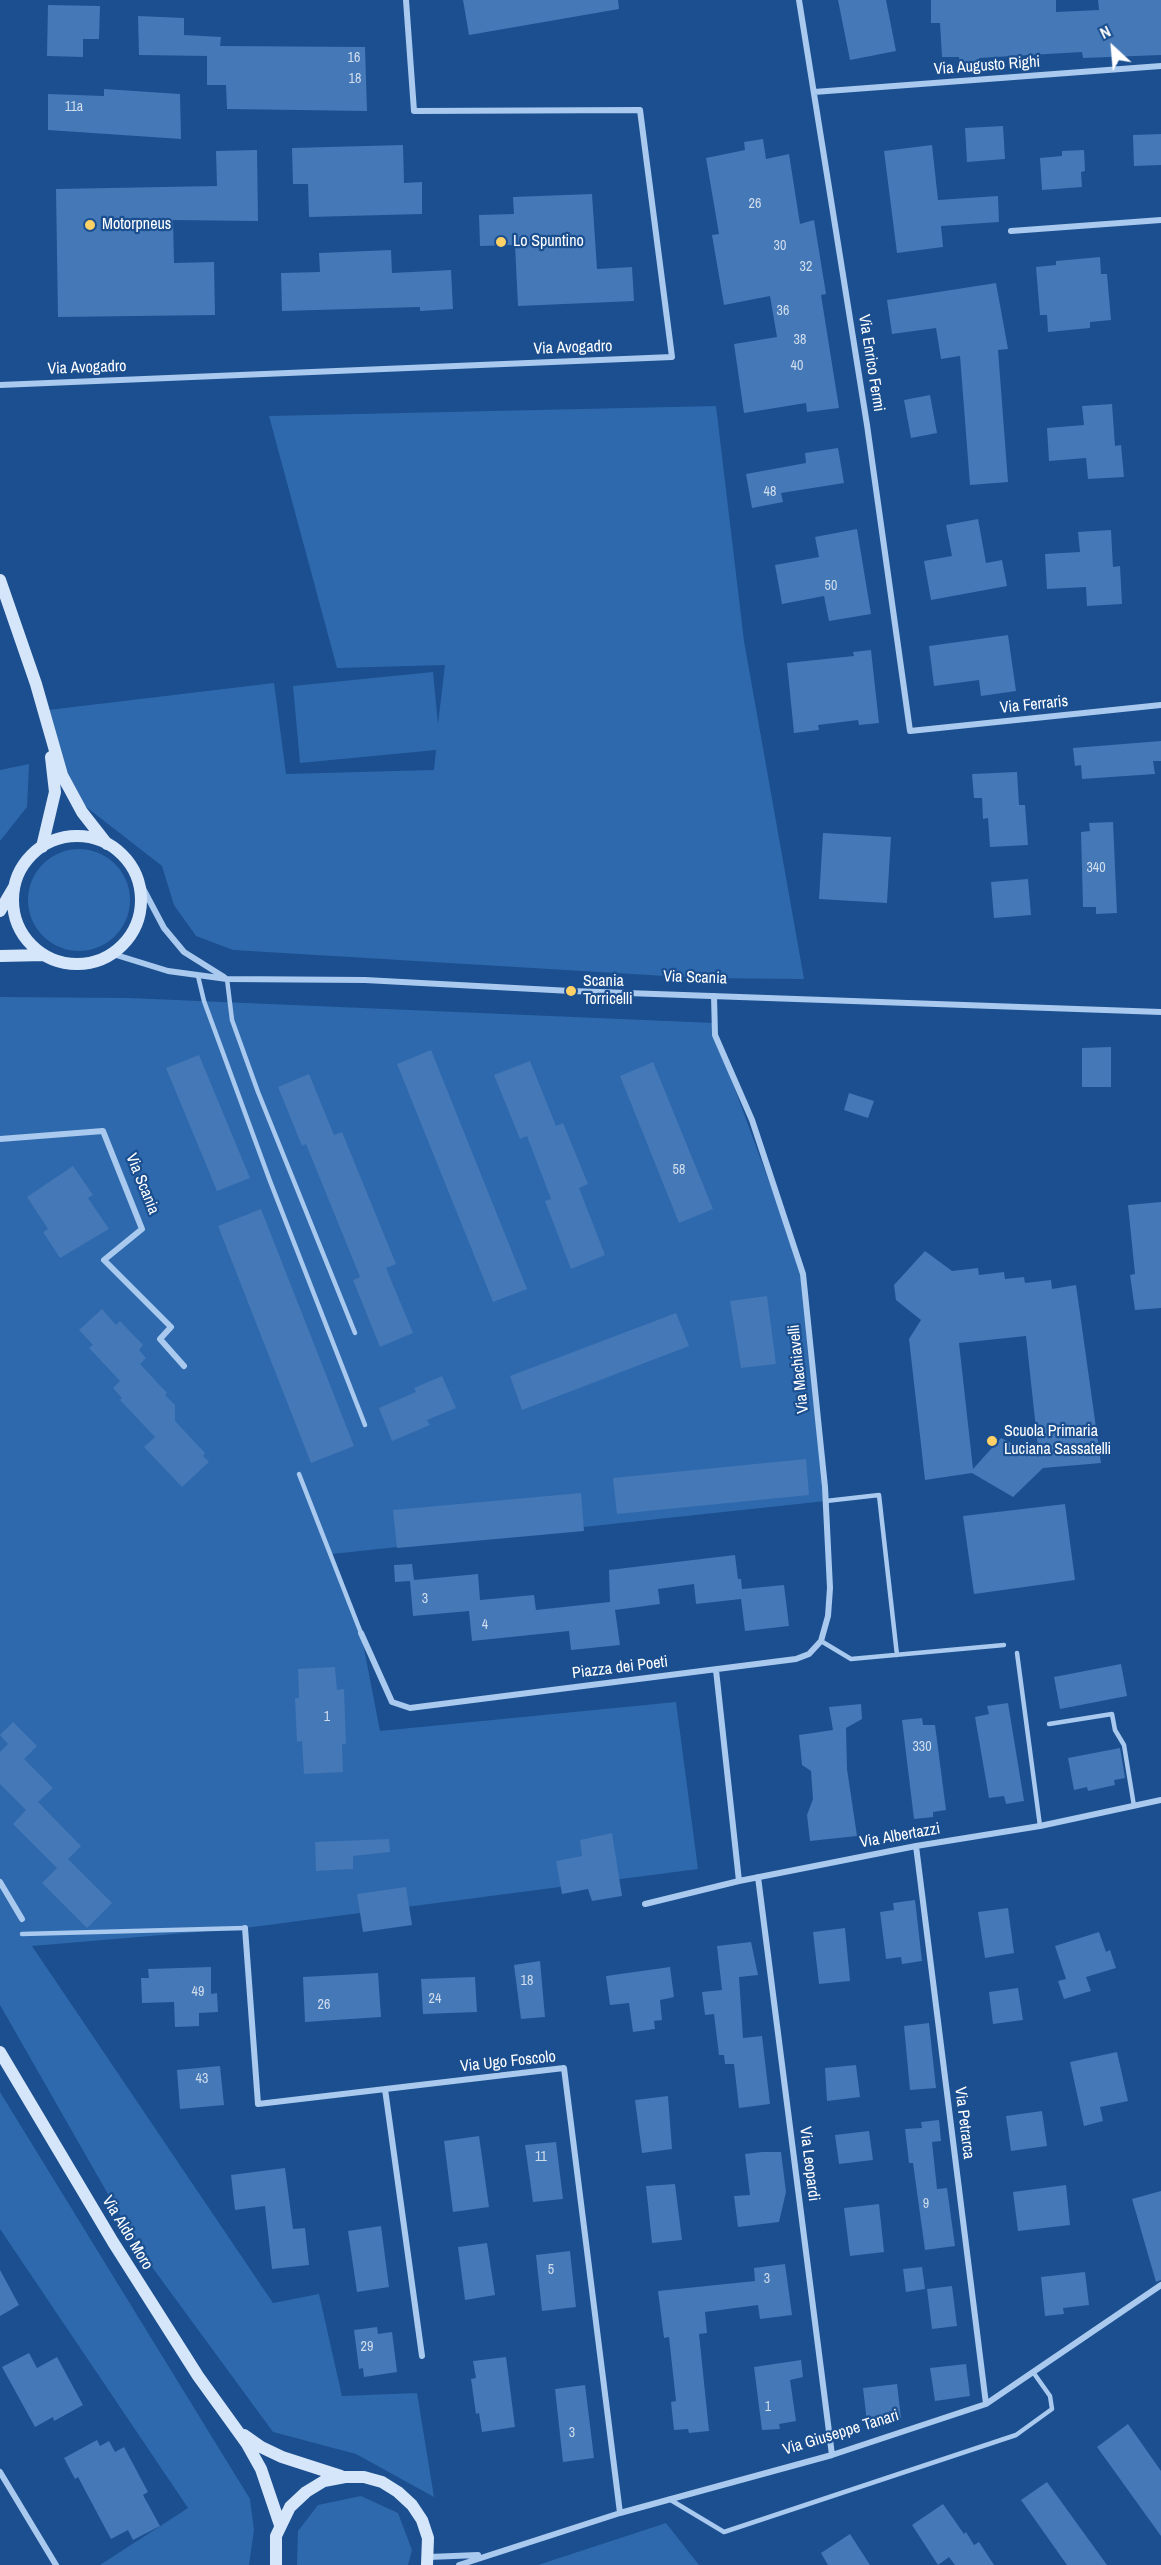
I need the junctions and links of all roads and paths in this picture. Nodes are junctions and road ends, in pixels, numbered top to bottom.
1 (406, 0) edge
2 (800, 0) edge
3 (1161, 66) edge
4 (814, 92) junction
5 (1161, 220) edge
6 (1011, 231) dead end
7 (0, 385) edge
8 (0, 580) edge
9 (1161, 705) edge
10 (910, 731) joint
11 (48, 732) junction
12 (106, 844) junction
13 (42, 848) junction
14 (138, 879) junction
15 (16, 884) junction
16 (0, 911) edge
17 (113, 954) junction
18 (44, 955) junction
19 (0, 956) edge
20 (194, 959) junction
21 (198, 976) junction
22 (227, 979) junction
23 (714, 996) junction
24 (1161, 1012) edge
25 (0, 1139) edge
26 (355, 1333) dead end
27 (184, 1366) dead end
28 (365, 1425) dead end
29 (299, 1474) dead end
30 (826, 1501) junction
31 (361, 1633) joint
32 (821, 1641) junction
33 (1004, 1645) dead end
34 (1017, 1653) dead end
35 (897, 1655) junction
36 (716, 1670) junction
37 (1049, 1724) dead end
38 (1161, 1800) edge
39 (1134, 1806) junction
40 (1040, 1826) junction
41 (916, 1846) junction
42 (758, 1877) junction
43 (739, 1881) junction
44 (0, 1882) edge
45 (645, 1904) dead end
46 (22, 1919) dead end
47 (245, 1928) joint
48 (22, 1934) dead end
49 (0, 2052) edge
50 (385, 2089) junction
51 (1161, 2285) edge
52 (422, 2356) dead end
53 (1033, 2372) junction
54 (986, 2404) junction
55 (235, 2426) junction
56 (832, 2455) junction
57 (0, 2472) edge
58 (345, 2477) junction
59 (669, 2499) junction
60 (620, 2512) junction
61 (280, 2525) junction
62 (274, 2547) junction
63 (502, 2550) junction
64 (428, 2561) edge
65 (56, 2565) edge
66 (269, 2565) edge
67 (276, 2565) edge
68 (459, 2565) edge

1 - 7 street, Via Avogadro
2 - 4 street, Via Enrico Fermi
3 - 4 street, Via Augusto Righi
4 - 10 street, Via Enrico Fermi
5 - 6 street
8 - 11 main road
9 - 10 street, Via Ferraris
11 - 12 main road
11 - 13 main road
12 - 13 main road
12 - 14 main road
13 - 15 main road
14 - 17 main road
14 - 20 street
15 - 16 main road
15 - 18 main road
17 - 18 main road
17 - 21 street, Via Scania
18 - 19 main road
20 - 21 street
20 - 22 street
21 - 22 street, Via Scania
21 - 28 lane
22 - 23 street, Via Scania
22 - 26 lane
23 - 24 street, Via Scania
23 - 30 street, Via Machiavelli
25 - 27 street, Via Scania
29 - 31 lane
30 - 32 street, Via Machiavelli
30 - 35 lane
31 - 36 street, Piazza dei Poeti
32 - 35 lane
32 - 36 street
33 - 35 lane
34 - 40 lane
36 - 43 street
37 - 39 lane
38 - 39 street, Via Albertazzi
39 - 40 street, Via Albertazzi
40 - 41 street, Via Albertazzi
41 - 42 street, Via Albertazzi
41 - 54 street, Via Petrarca
42 - 43 street, Via Albertazzi
42 - 56 street, Via Leopardi
43 - 45 street, Via Albertazzi
44 - 46 street
47 - 48 lane
47 - 50 street, Via Ugo Foscolo
49 - 55 main road, Via Aldo Moro
50 - 52 street
50 - 60 street, Via Ugo Foscolo
51 - 53 street, Via Giuseppe Tanari
53 - 54 street, Via Giuseppe Tanari
53 - 59 lane
54 - 56 street, Via Giuseppe Tanari
55 - 58 main road, Via Aldo Moro
55 - 61 main road, Via Aldo Moro
56 - 59 street, Via Giuseppe Tanari
57 - 65 street
58 - 61 main road
58 - 64 main road
59 - 60 street, Via Giuseppe Tanari
60 - 63 street, Via Giuseppe Tanari
61 - 62 main road
62 - 66 main road
62 - 67 main road
63 - 64 street, Via Giuseppe Tanari
63 - 68 street, Via Giuseppe Tanari

